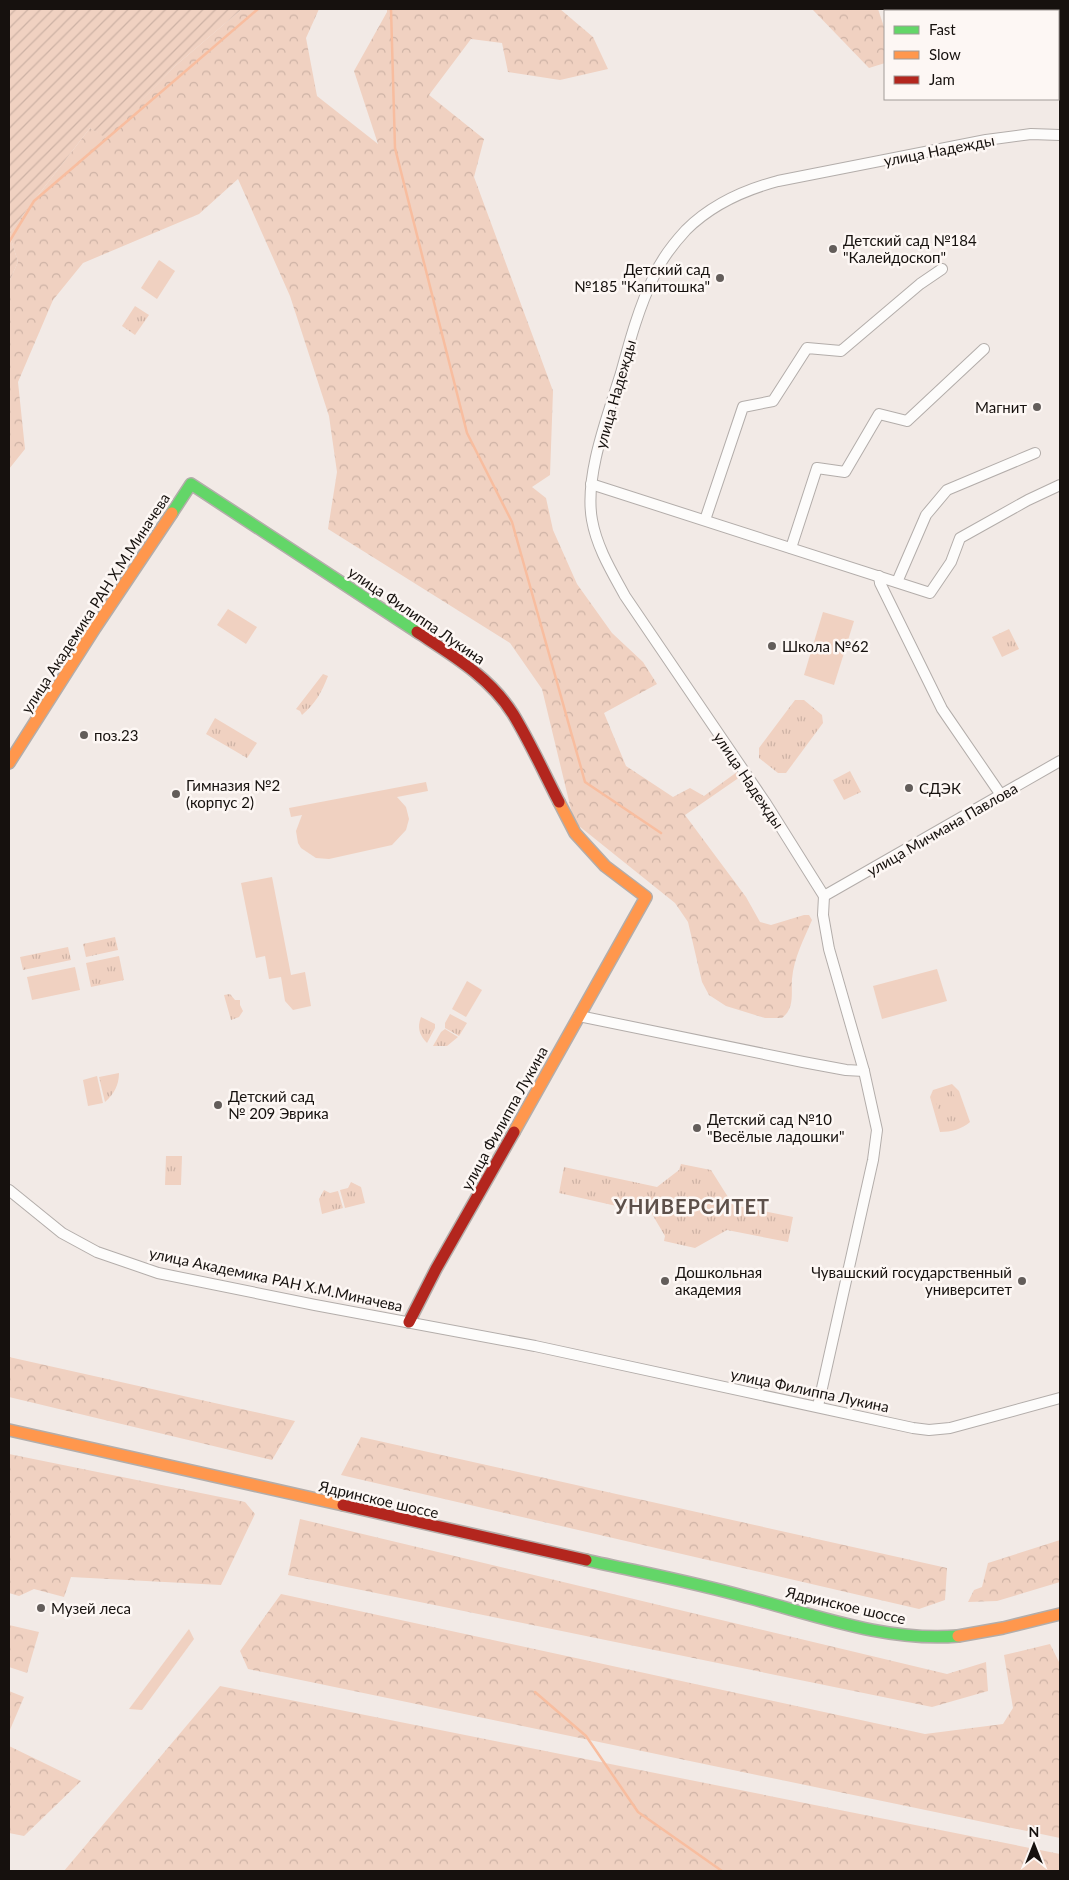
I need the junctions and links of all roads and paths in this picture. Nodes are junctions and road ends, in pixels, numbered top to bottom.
1 (1060, 135) edge
2 (942, 269) dead end
3 (984, 349) dead end
4 (1035, 453) dead end
5 (191, 484) joint
6 (591, 484) junction
7 (1060, 485) edge
8 (705, 520) junction
9 (791, 548) junction
10 (878, 576) junction
11 (897, 582) junction
12 (1060, 761) edge
13 (9, 763) edge
14 (1001, 795) junction
15 (824, 896) junction
16 (579, 1016) junction
17 (864, 1071) junction
18 (9, 1190) edge
19 (409, 1322) junction
20 (1060, 1398) edge
21 (818, 1406) junction
22 (9, 1430) edge
23 (744, 1596) junction
24 (1060, 1604) edge
25 (1060, 1614) edge

1 - 6 street, улица Надежды
2 - 8 street
3 - 9 street
4 - 11 street
5 - 13 street, улица Академика РАН Х.М.Миначева
5 - 16 street, улица Филиппа Лукина
6 - 8 street
6 - 15 street, улица Надежды
7 - 11 street
8 - 9 street
9 - 10 street
10 - 11 street
10 - 14 street
12 - 14 street, улица Мичмана Павлова
14 - 15 street, улица Мичмана Павлова
15 - 17 street
16 - 17 street
16 - 19 street, улица Филиппа Лукина
17 - 21 street
18 - 19 street, улица Академика РАН Х.М.Миначева
19 - 21 street, улица Филиппа Лукина
20 - 21 street, улица Филиппа Лукина
22 - 23 street, Ядринское шоссе
23 - 24 street, Ядринское шоссе
23 - 25 street, Ядринское шоссе

